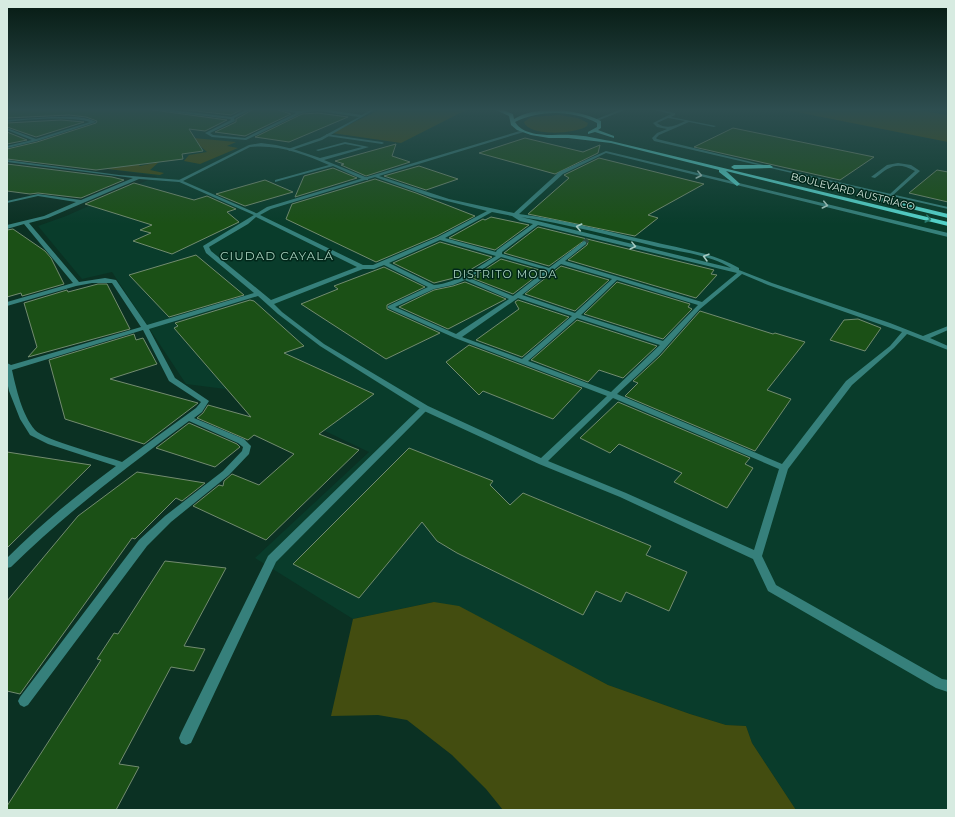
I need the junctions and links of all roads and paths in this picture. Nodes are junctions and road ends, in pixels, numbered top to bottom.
1 (247, 147) edge
2 (278, 147) edge
3 (296, 147) edge
4 (328, 147) edge
5 (366, 147) edge
6 (470, 147) edge
7 (632, 147) edge
8 (652, 147) edge
9 (685, 147) edge
10 (289, 150) junction
11 (303, 153) junction
12 (319, 160) junction
13 (7, 161) edge
14 (700, 164) junction
15 (332, 166) junction
16 (734, 167) junction
17 (770, 167) junction
18 (375, 176) junction
19 (873, 177) dead end
20 (138, 178) junction
21 (366, 179) junction
22 (179, 181) junction
23 (277, 181) dead end
24 (738, 184) junction
25 (828, 188) dead end
26 (892, 195) junction
27 (865, 196) dead end
28 (7, 202) edge
29 (84, 202) junction
30 (948, 208) edge
31 (491, 211) junction
32 (256, 215) junction
33 (514, 216) junction
34 (948, 216) edge
35 (26, 223) junction
36 (536, 224) junction
37 (948, 224) edge
38 (7, 227) edge
39 (596, 231) junction
40 (948, 234) edge
41 (440, 238) junction
42 (588, 239) junction
43 (499, 256) junction
44 (561, 262) junction
45 (385, 263) junction
46 (362, 267) junction
47 (550, 270) junction
48 (741, 272) junction
49 (465, 278) junction
50 (616, 278) junction
51 (78, 284) junction
52 (433, 287) junction
53 (259, 294) junction
54 (515, 297) junction
55 (270, 303) junction
56 (7, 304) edge
57 (704, 304) junction
58 (578, 314) junction
59 (948, 328) edge
60 (146, 329) junction
61 (906, 331) junction
62 (457, 337) junction
63 (924, 338) junction
64 (664, 344) junction
65 (948, 348) edge
66 (522, 362) junction
67 (8, 366) edge
68 (10, 392) edge
69 (612, 395) junction
70 (425, 408) junction
71 (188, 418) junction
72 (542, 462) junction
73 (124, 465) junction
74 (784, 468) junction
75 (757, 556) junction
76 (7, 564) edge
77 (948, 686) edge
78 (24, 701) dead end
79 (186, 738) dead end

1 - 22 street
2 - 10 street
3 - 10 street
4 - 11 street
5 - 12 street
6 - 18 street
7 - 14 main road, BOULEVARD AUSTRÍACO
8 - 16 main road, BOULEVARD AUSTRÍACO
9 - 17 street
10 - 11 street
11 - 12 street
12 - 15 street
13 - 20 street
14 - 24 main road
14 -> 37 main road, BOULEVARD AUSTRÍACO
15 - 21 street
15 - 23 street
16 - 17 main road
16 - 25 main road, BOULEVARD AUSTRÍACO
17 - 26 street
18 - 21 street
18 - 31 street
19 - 26 street
20 - 22 street
20 - 29 street
21 - 32 street
22 - 32 street
33 -> 24 street
24 -> 40 street
26 - 30 street
27 - 34 main road, BOULEVARD AUSTRÍACO
28 - 29 street
29 - 35 street
31 - 33 street
31 - 41 street
32 - 46 street
32 - 53 street
33 - 36 street
39 -> 33 street
35 - 38 street
35 - 51 street
36 - 42 street
36 - 43 street
39 - 42 street
48 -> 39 street
41 - 43 street
41 - 45 street
42 - 44 street
42 -> 48 street
43 - 47 street
43 - 49 street
44 - 47 street
44 - 50 street
45 - 46 street
45 - 52 street
46 - 55 street
47 - 54 street
48 - 57 street
48 - 61 street
49 - 52 street
49 - 54 street
50 - 57 street
50 - 58 street
51 - 56 street
51 - 60 street
52 - 62 street
53 - 55 street
53 - 60 street
54 - 58 street
54 - 62 street
55 - 70 street
57 - 64 street
58 - 64 street
58 - 66 street
59 - 63 street
60 - 67 street
60 - 71 street
61 - 63 street
61 - 74 street
62 - 66 street
63 - 65 street
64 - 69 street
66 - 69 street
67 - 68 street
68 - 73 street
69 - 72 street
69 - 74 street
70 - 72 street
70 - 79 street
71 - 73 street
71 - 78 street
72 - 75 street
73 - 76 street
74 - 75 street
75 - 77 street

